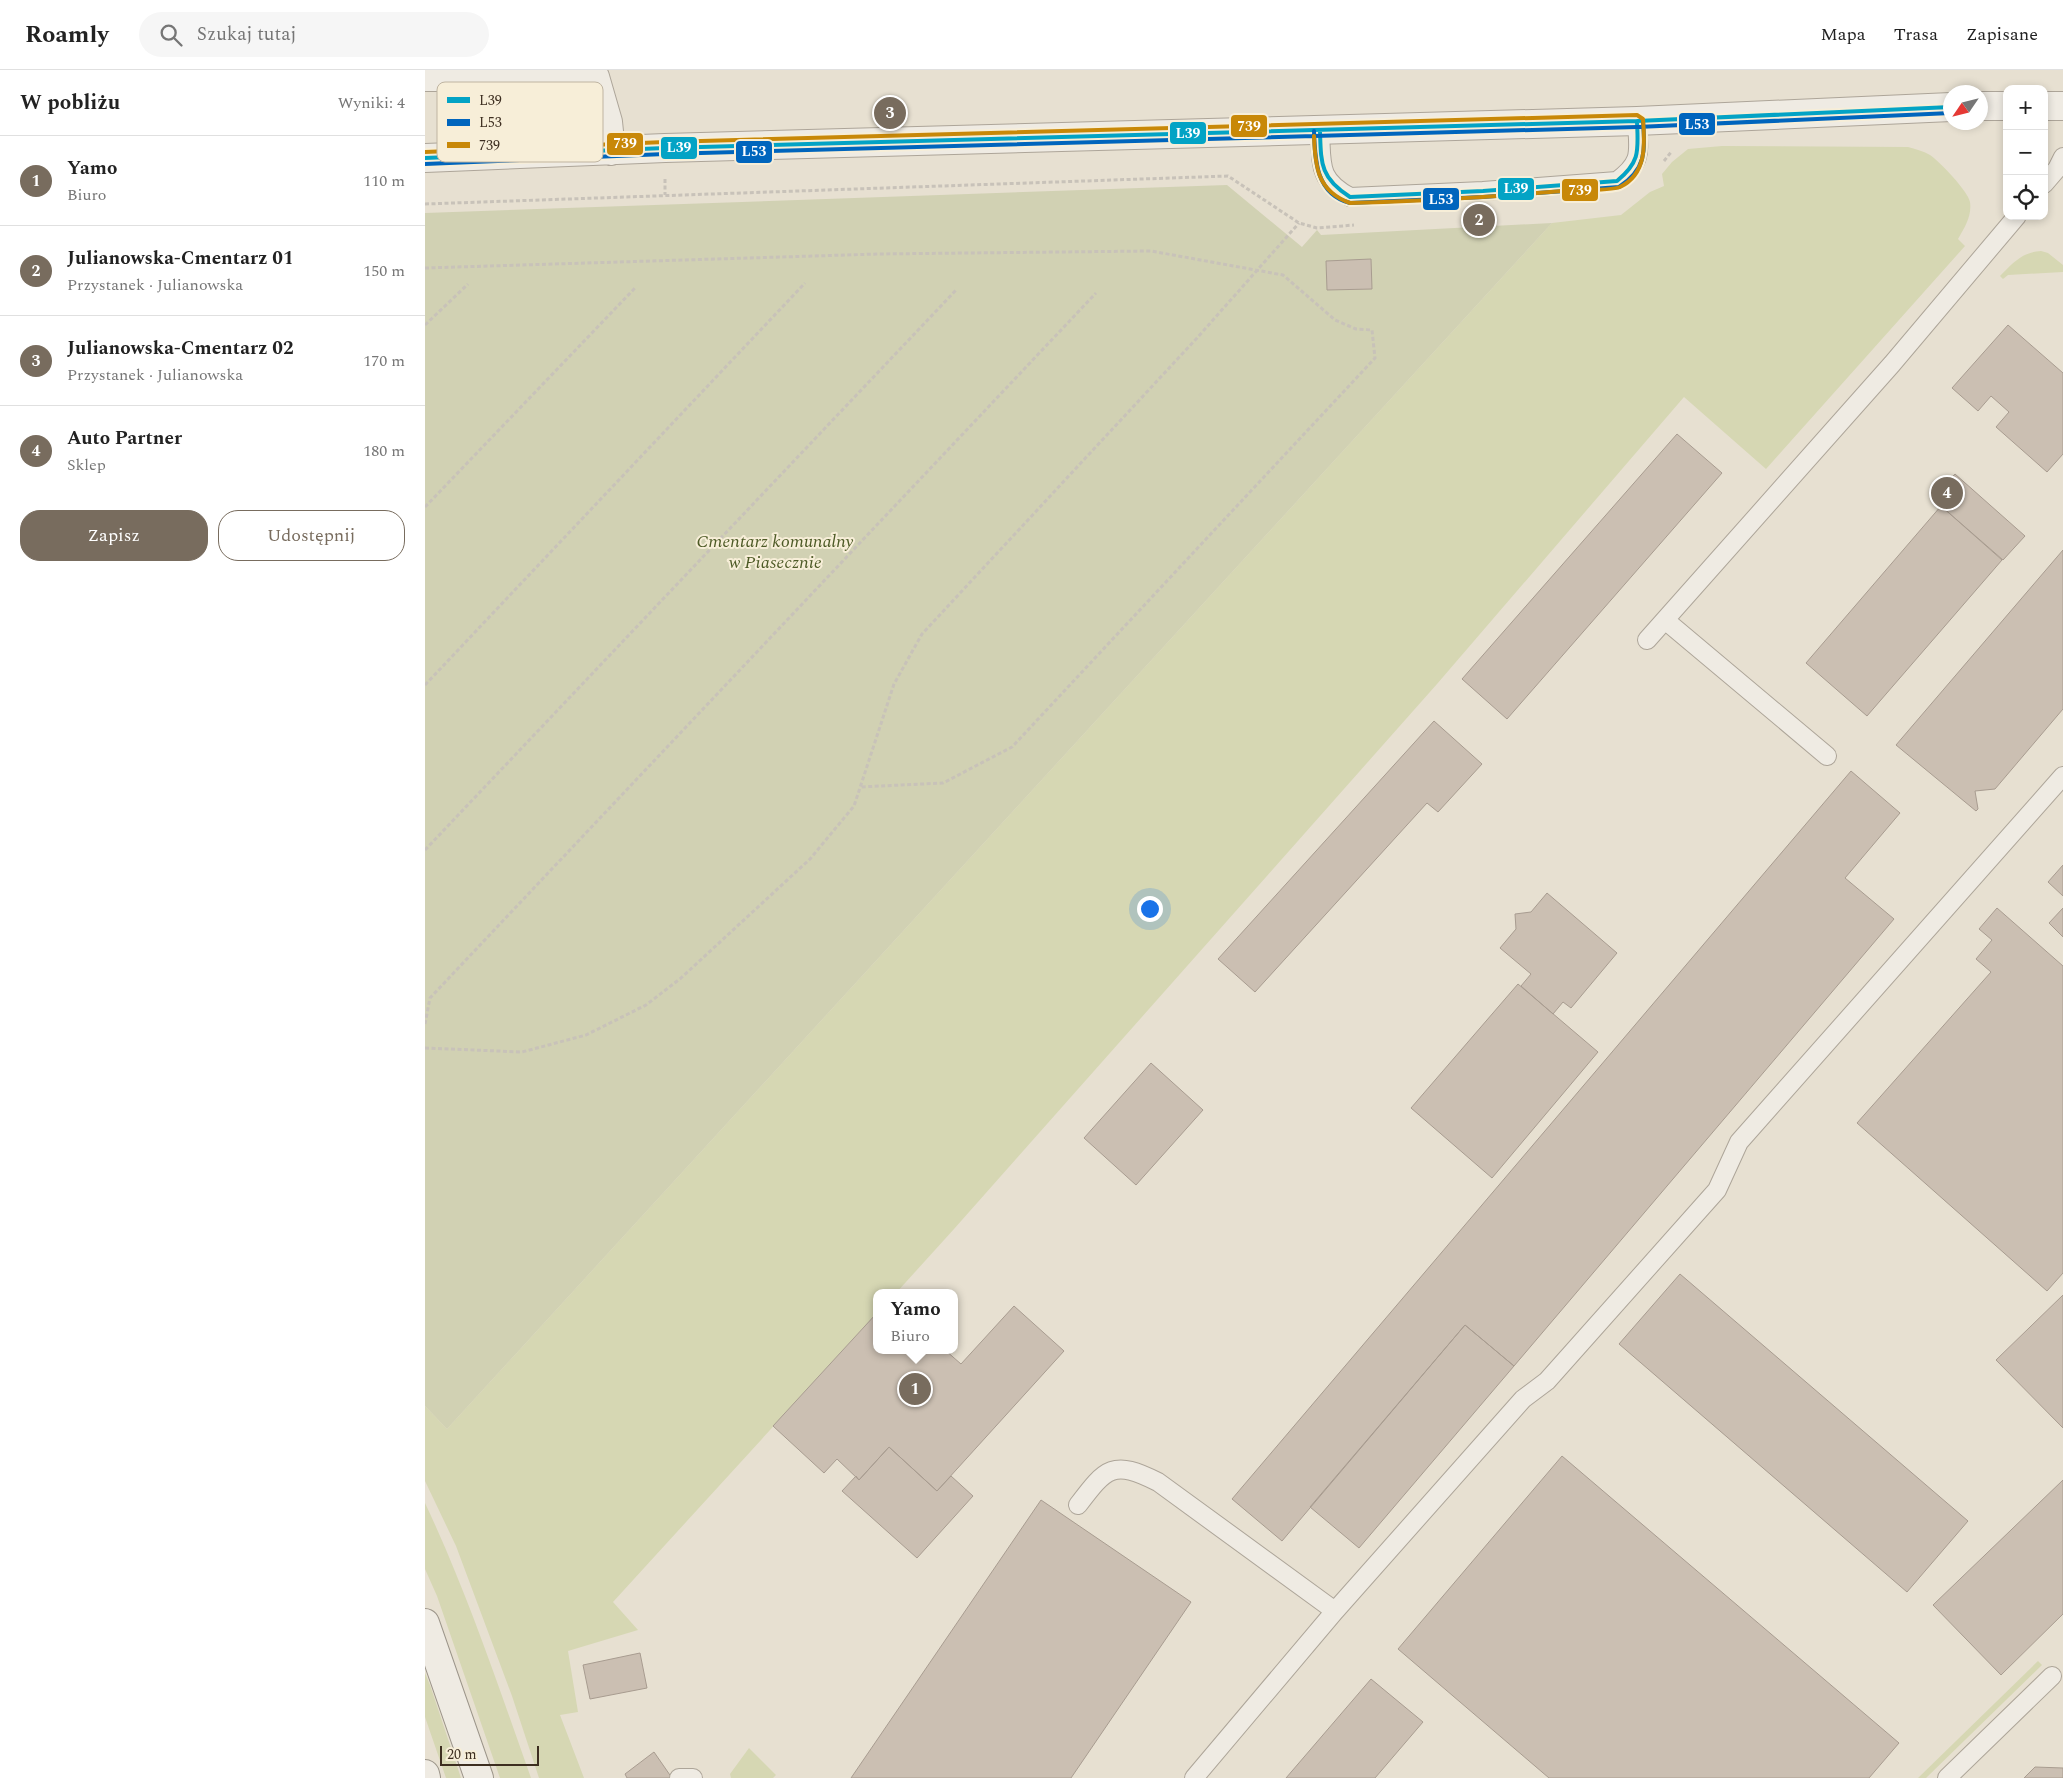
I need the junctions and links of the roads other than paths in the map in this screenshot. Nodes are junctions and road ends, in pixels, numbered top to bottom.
1 (425, 77) edge
2 (596, 82) edge
3 (603, 105) edge
4 (1988, 106) edge
5 (2003, 106) edge
6 (2048, 106) edge
7 (2063, 106) edge
8 (1943, 107) edge
9 (1637, 120) junction
10 (1319, 131) junction
11 (603, 151) edge
12 (611, 151) junction
13 (2063, 157) edge
14 (2048, 179) edge
15 (2014, 220) edge
16 (1665, 620) junction
17 (1647, 640) dead end
18 (1827, 756) dead end
19 (2063, 776) edge
20 (1078, 1505) dead end
21 (1335, 1611) junction
22 (425, 1623) edge
23 (2052, 1676) dead end
24 (425, 1774) edge
25 (426, 1778) edge
26 (479, 1778) edge
27 (679, 1778) edge
28 (693, 1778) edge
29 (1194, 1778) edge
30 (1947, 1778) edge

1 - 2 street
3 - 12 street
4 - 5 street
6 - 7 street
8 - 9 street
9 - 10 street
9 - 10 lane
10 - 12 street
11 - 12 street
13 - 14 lane
15 - 16 lane
16 - 17 lane
16 - 18 lane
19 - 21 lane
20 - 21 lane
21 - 29 lane
22 - 26 street
23 - 30 lane
24 - 25 street
27 - 28 lane

